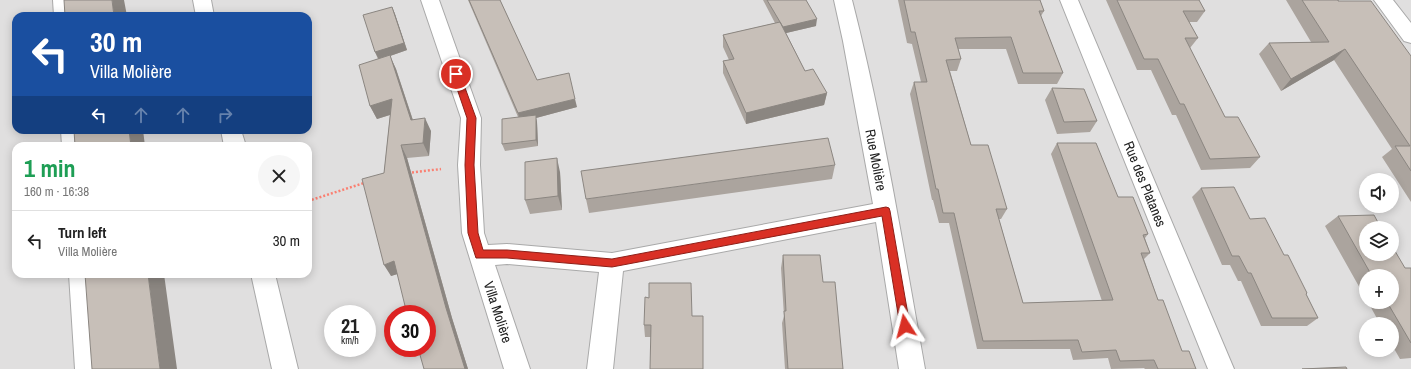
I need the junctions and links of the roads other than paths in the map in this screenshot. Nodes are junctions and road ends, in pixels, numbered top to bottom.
1 (61, 0) edge
2 (202, 0) edge
3 (430, 0) edge
4 (843, 0) edge
5 (1069, 0) edge
6 (1383, 0) edge
7 (62, 12) edge
8 (204, 12) edge
9 (1411, 36) edge
10 (886, 211) junction
11 (480, 255) junction
12 (612, 263) junction
13 (79, 278) edge
14 (264, 278) edge
15 (85, 369) edge
16 (285, 369) edge
17 (517, 369) edge
18 (600, 369) edge
19 (912, 369) edge
20 (1221, 369) edge

1 - 7 lane
2 - 8 street
3 - 11 street, Villa Molière
4 - 10 street, Rue Molière
5 - 20 street, Rue des Platanes
6 - 9 street
10 - 12 street
10 - 19 street, Rue Molière
11 - 12 street
11 - 17 street, Villa Molière
12 - 18 street
13 - 15 lane
14 - 16 street

